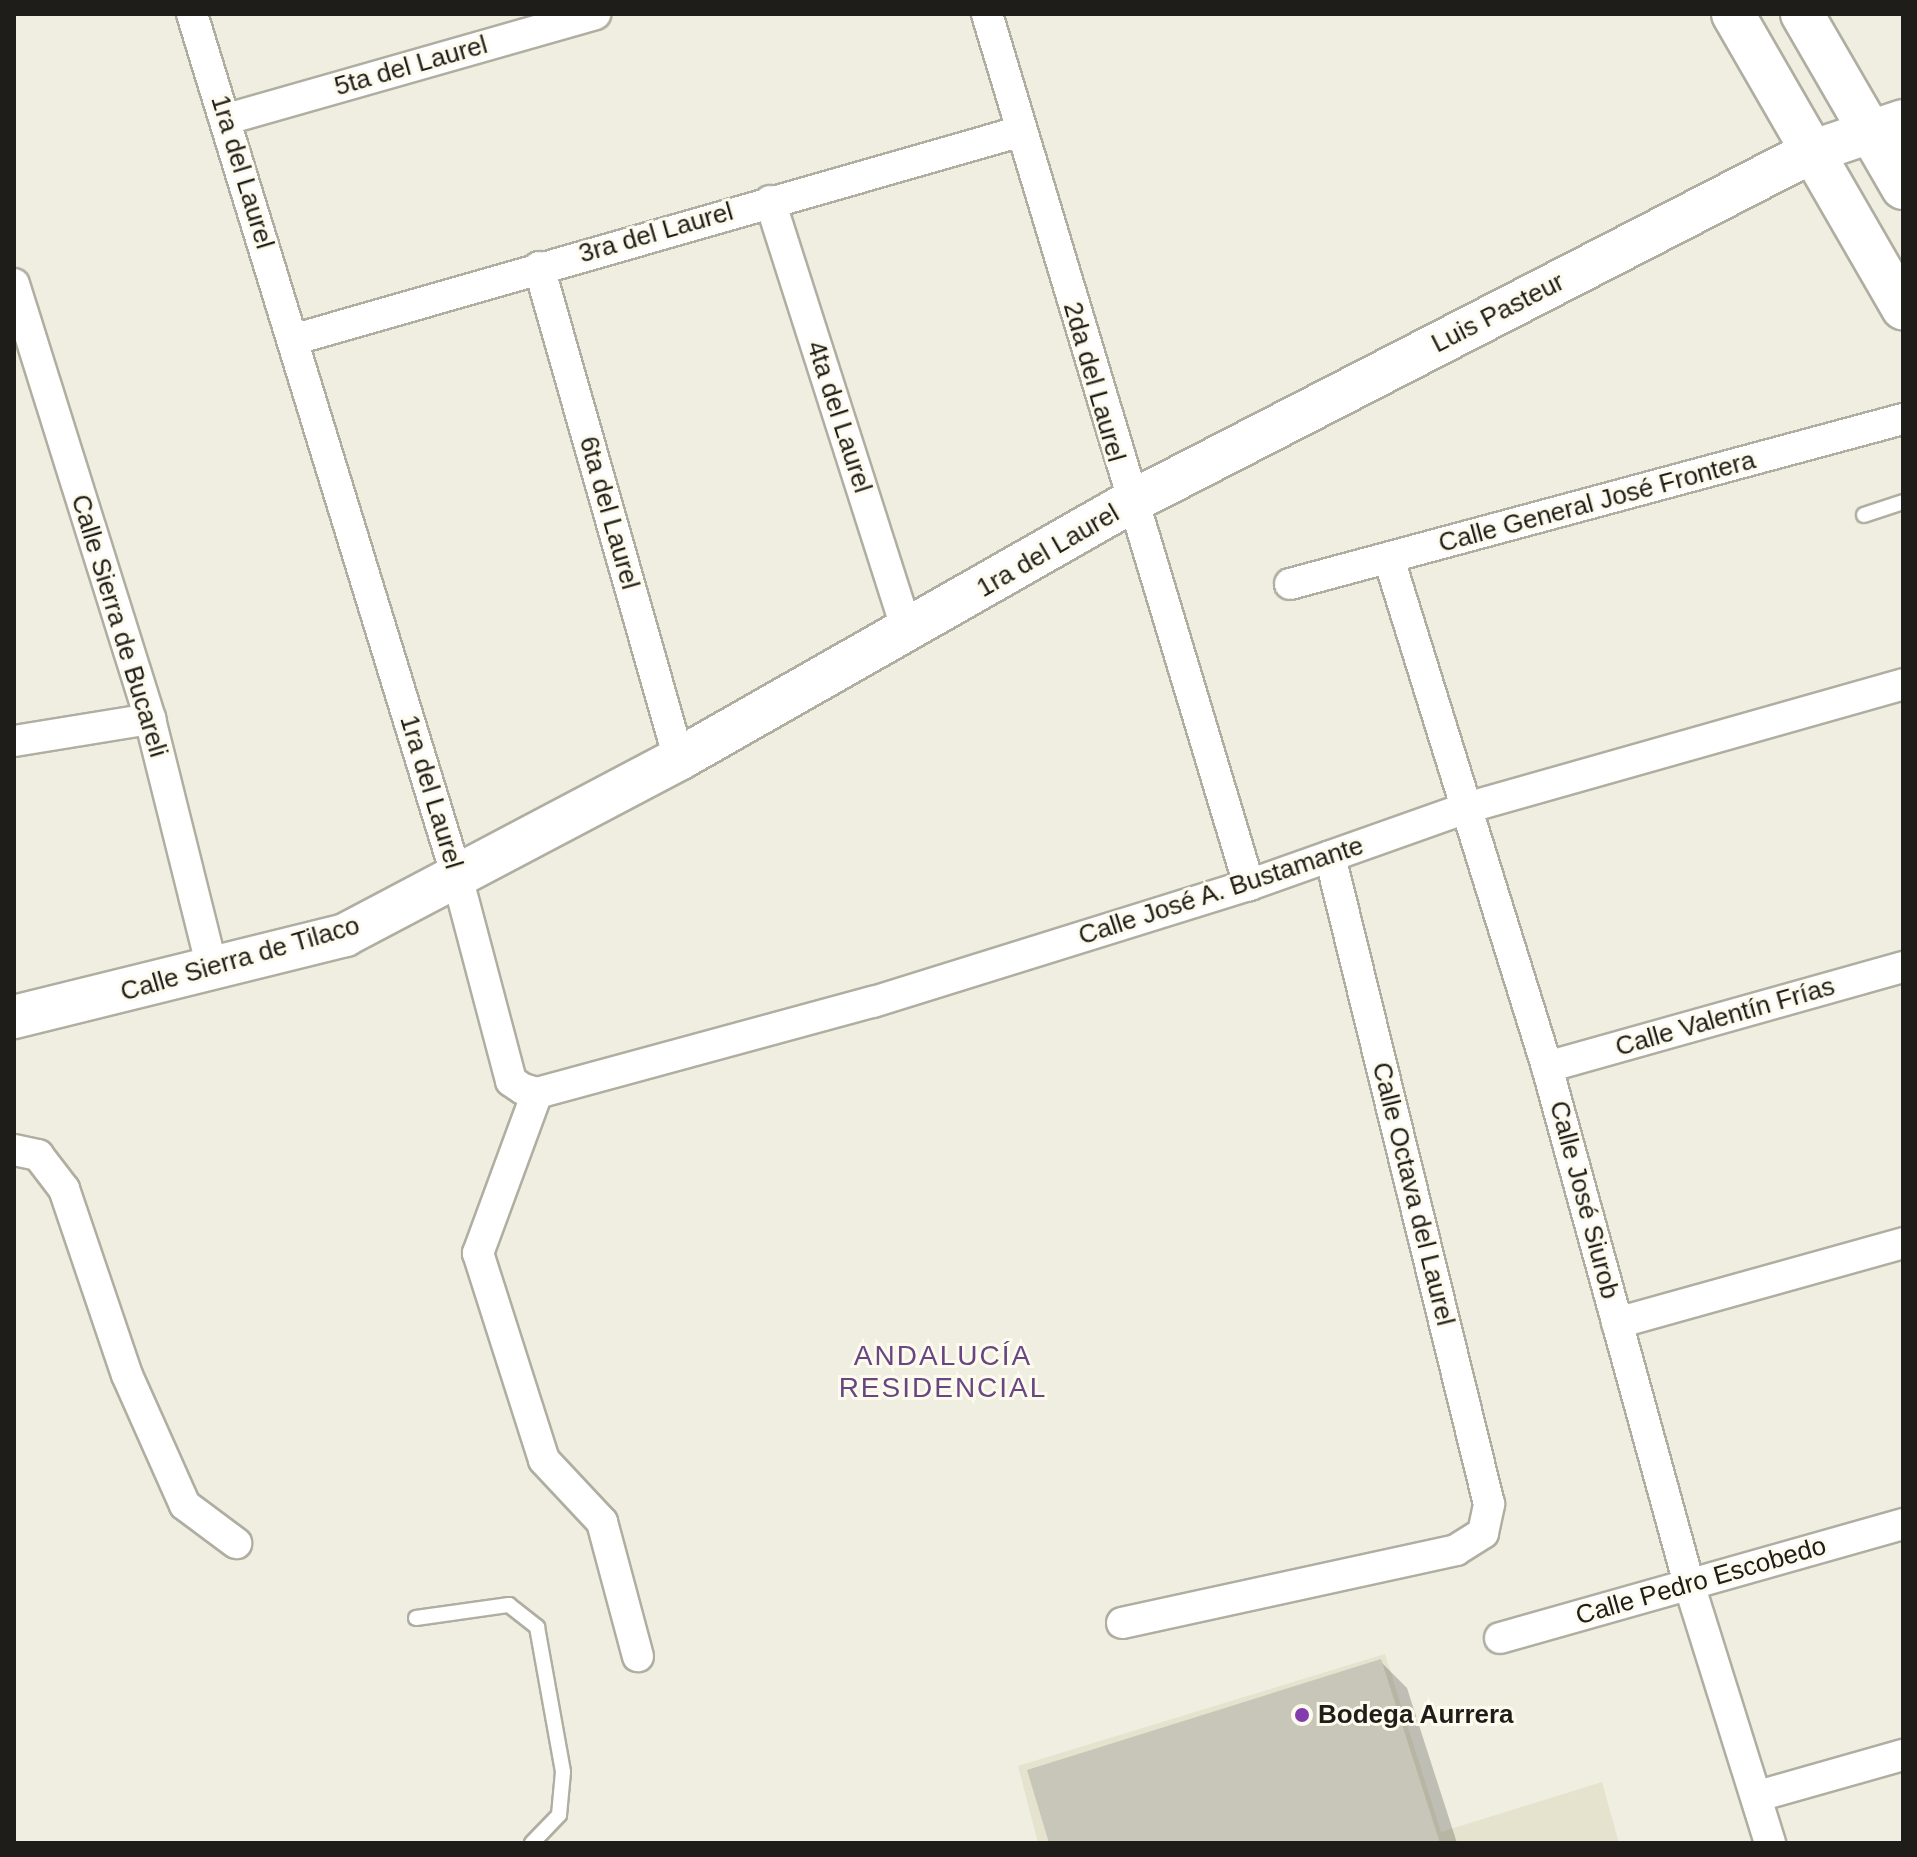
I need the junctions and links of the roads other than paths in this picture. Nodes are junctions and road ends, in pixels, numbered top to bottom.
1 (192, 14) edge
2 (595, 14) edge
3 (987, 14) edge
4 (1733, 14) edge
5 (1802, 14) edge
6 (227, 119) junction
7 (1887, 128) edge
8 (1022, 131) junction
9 (1811, 152) junction
10 (1903, 188) edge
11 (770, 201) junction
12 (539, 267) junction
13 (14, 284) edge
14 (1903, 308) edge
15 (292, 340) junction
16 (1903, 419) edge
17 (1903, 502) edge
18 (1129, 503) junction
19 (1864, 515) dead end
20 (1389, 559) junction
21 (1290, 584) dead end
22 (908, 633) junction
23 (1903, 684) edge
24 (150, 719) junction
25 (14, 741) edge
26 (679, 759) junction
27 (1466, 808) junction
28 (1330, 856) junction
29 (458, 880) junction
30 (1249, 885) junction
31 (1903, 967) edge
32 (213, 972) junction
33 (14, 1017) edge
34 (1547, 1067) junction
35 (537, 1093) junction
36 (14, 1150) edge
37 (1903, 1243) edge
38 (1617, 1323) junction
39 (1903, 1524) edge
40 (236, 1543) dead end
41 (1689, 1584) junction
42 (416, 1618) dead end
43 (1122, 1623) dead end
44 (1500, 1638) dead end
45 (638, 1656) dead end
46 (1903, 1755) edge
47 (1758, 1796) junction
48 (532, 1843) edge
49 (1770, 1843) edge

1 - 6 street, 1ra del Laurel
2 - 6 street, 5ta del Laurel
3 - 8 street, 2da del Laurel
4 - 9 street
5 - 7 street
6 - 15 street, 1ra del Laurel
7 - 9 street, Luis Pasteur
7 - 10 street
8 - 11 street, 3ra del Laurel
8 - 18 street, 2da del Laurel
9 - 14 street
9 - 18 street, Luis Pasteur
11 - 12 street, 3ra del Laurel
11 - 22 street, 4ta del Laurel
12 - 15 street, 3ra del Laurel
12 - 26 street, 6ta del Laurel
13 - 24 street, Calle Sierra de Bucareli
15 - 29 street, 1ra del Laurel
16 - 20 street, Calle General José Frontera
17 - 19 lane
18 - 22 street, 1ra del Laurel
18 - 30 street, 2da del Laurel
20 - 21 street, Calle General José Frontera
20 - 27 street, Calle José Siurob
22 - 26 street, 1ra del Laurel
23 - 27 street, Calle José A. Bustamante
24 - 25 street
24 - 32 street, Calle Sierra de Bucareli
26 - 29 street, 1ra del Laurel
27 - 28 street, Calle José A. Bustamante
27 - 34 street, Calle José Siurob
28 - 30 street, Calle José A. Bustamante
28 - 43 street, Calle Octava del Laurel
29 - 32 street, Calle Sierra de Tilaco
29 - 35 street
30 - 35 street, Calle José A. Bustamante
31 - 34 street, Calle Valentín Frías
32 - 33 street, Calle Sierra de Tilaco
34 - 38 street, Calle José Siurob
35 - 45 street
36 - 40 street
37 - 38 street
38 - 41 street, Calle José Siurob
39 - 41 street, Calle Pedro Escobedo
41 - 44 street, Calle Pedro Escobedo
41 - 47 street, Calle José Siurob
42 - 48 lane
46 - 47 street
47 - 49 street, Calle José Siurob

